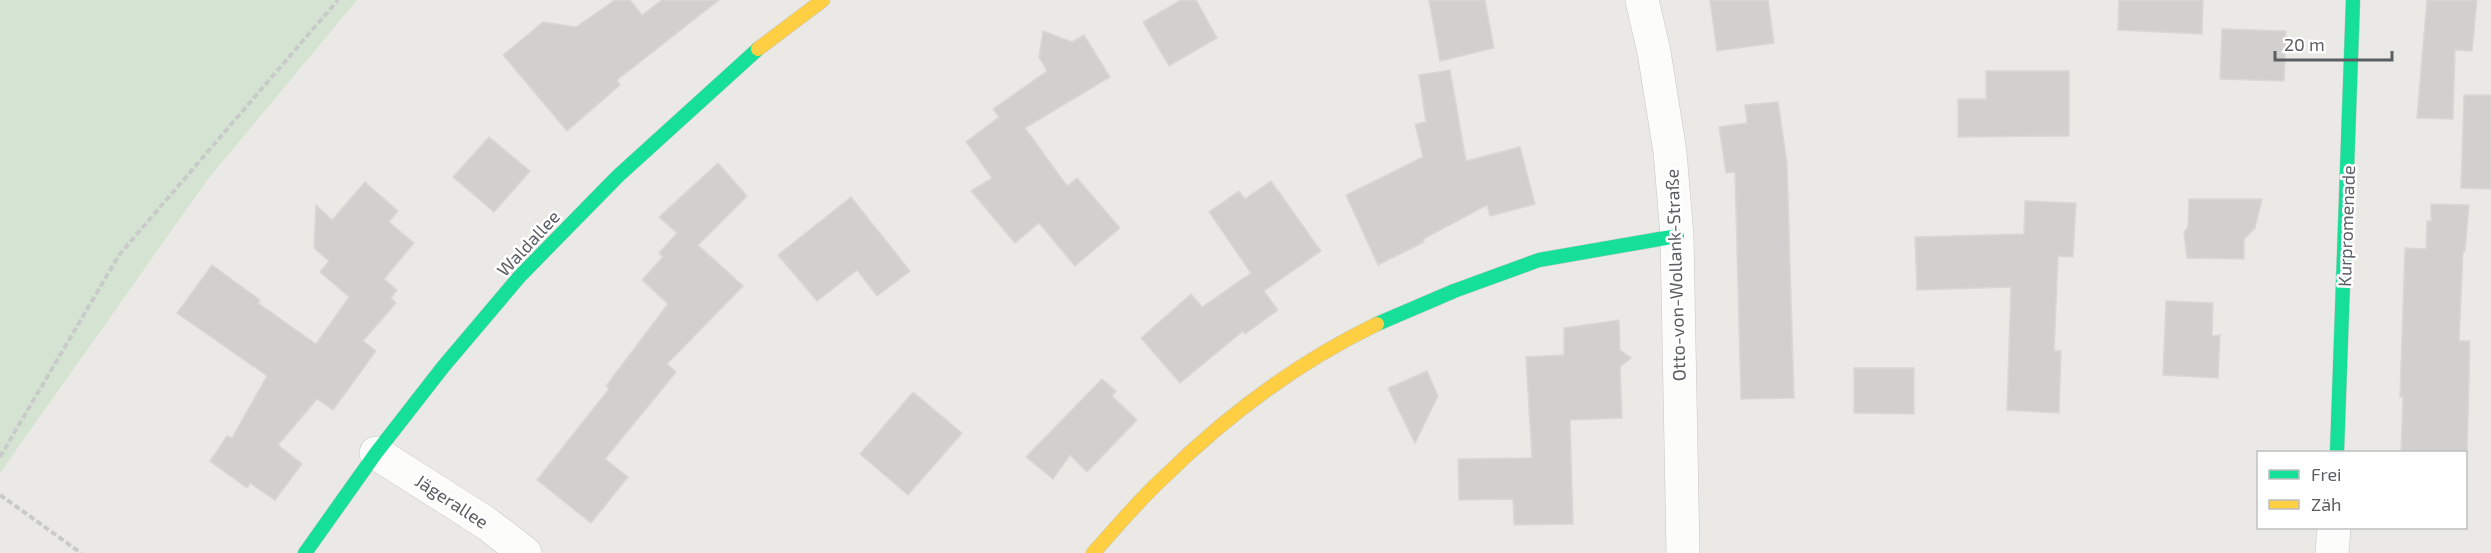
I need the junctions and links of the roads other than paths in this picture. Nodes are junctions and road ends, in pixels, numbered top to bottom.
1 (823, 0) edge
2 (1642, 0) edge
3 (2353, 0) edge
4 (1677, 237) junction
5 (2337, 451) edge
6 (376, 453) junction
7 (2334, 529) edge
8 (304, 553) edge
9 (525, 553) edge
10 (1093, 553) edge
11 (1683, 553) edge
12 (2332, 553) edge

1 - 6 street, Waldallee
2 - 4 street, Otto-von-Wollank-Straße
3 - 5 street, Kurpromenade
4 - 10 street
4 - 11 street, Otto-von-Wollank-Straße
6 - 8 street, Waldallee
6 - 9 street, Jägerallee
7 - 12 street

